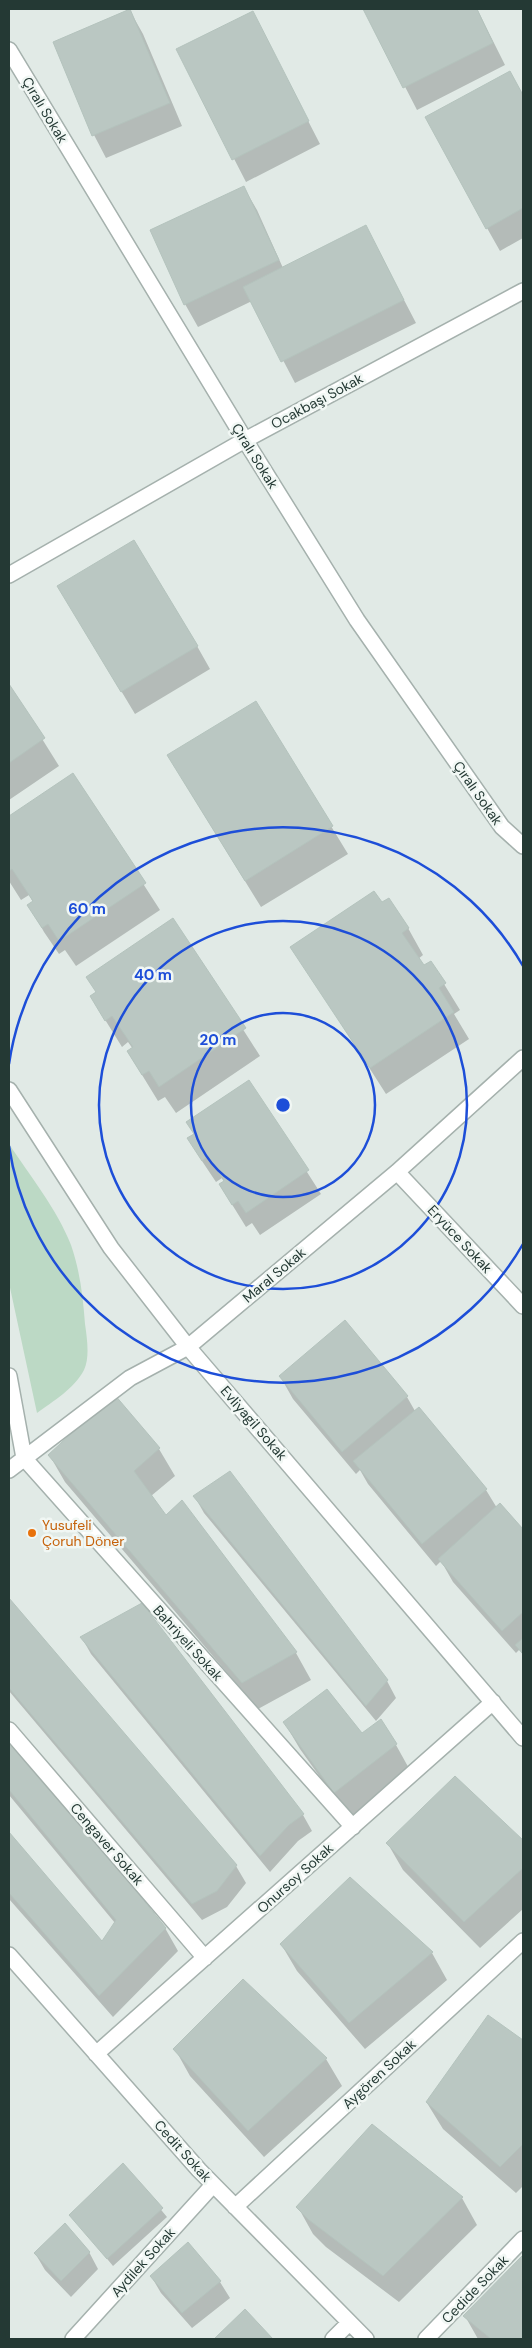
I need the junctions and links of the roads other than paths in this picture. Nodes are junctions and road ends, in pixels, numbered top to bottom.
1 (9, 50) edge
2 (523, 291) edge
3 (245, 440) junction
4 (9, 575) edge
5 (523, 846) edge
6 (523, 1058) edge
7 (9, 1090) edge
8 (397, 1172) junction
9 (523, 1306) edge
10 (188, 1347) junction
11 (9, 1376) edge
12 (24, 1458) junction
13 (9, 1470) edge
14 (493, 1702) junction
15 (9, 1730) edge
16 (523, 1738) edge
17 (353, 1826) junction
18 (523, 1941) edge
19 (9, 1955) edge
20 (205, 1958) junction
21 (96, 2054) junction
22 (213, 2185) junction
23 (235, 2207) junction
24 (523, 2239) edge
25 (349, 2323) junction
26 (73, 2339) edge
27 (333, 2339) edge
28 (366, 2339) edge
29 (426, 2339) edge

1 - 3 street, Çıralı Sokak
2 - 3 street, Ocakbaşı Sokak
3 - 4 street, Ocakbaşı Sokak
3 - 5 street, Çıralı Sokak
6 - 8 street, Maral Sokak
7 - 10 street, Evliyagil Sokak
8 - 9 street, Eryüce Sokak
8 - 10 street, Maral Sokak
10 - 12 street, Maral Sokak
10 - 14 street, Evliyagil Sokak
11 - 12 street
12 - 13 street, Maral Sokak
12 - 17 street, Bahriyeli Sokak
14 - 16 street, Evliyagil Sokak
14 - 17 street, Onursoy Sokak
15 - 20 street, Cengaver Sokak
17 - 20 street, Onursoy Sokak
18 - 23 street, Aygören Sokak
19 - 21 street, Cedit Sokak
20 - 21 street, Onursoy Sokak
21 - 22 street, Cedit Sokak
22 - 23 street, Cedit Sokak
22 - 26 street, Aydilek Sokak
23 - 25 street, Cedit Sokak
24 - 29 street, Cedide Sokak
25 - 27 street
25 - 28 street, Cedit Sokak

